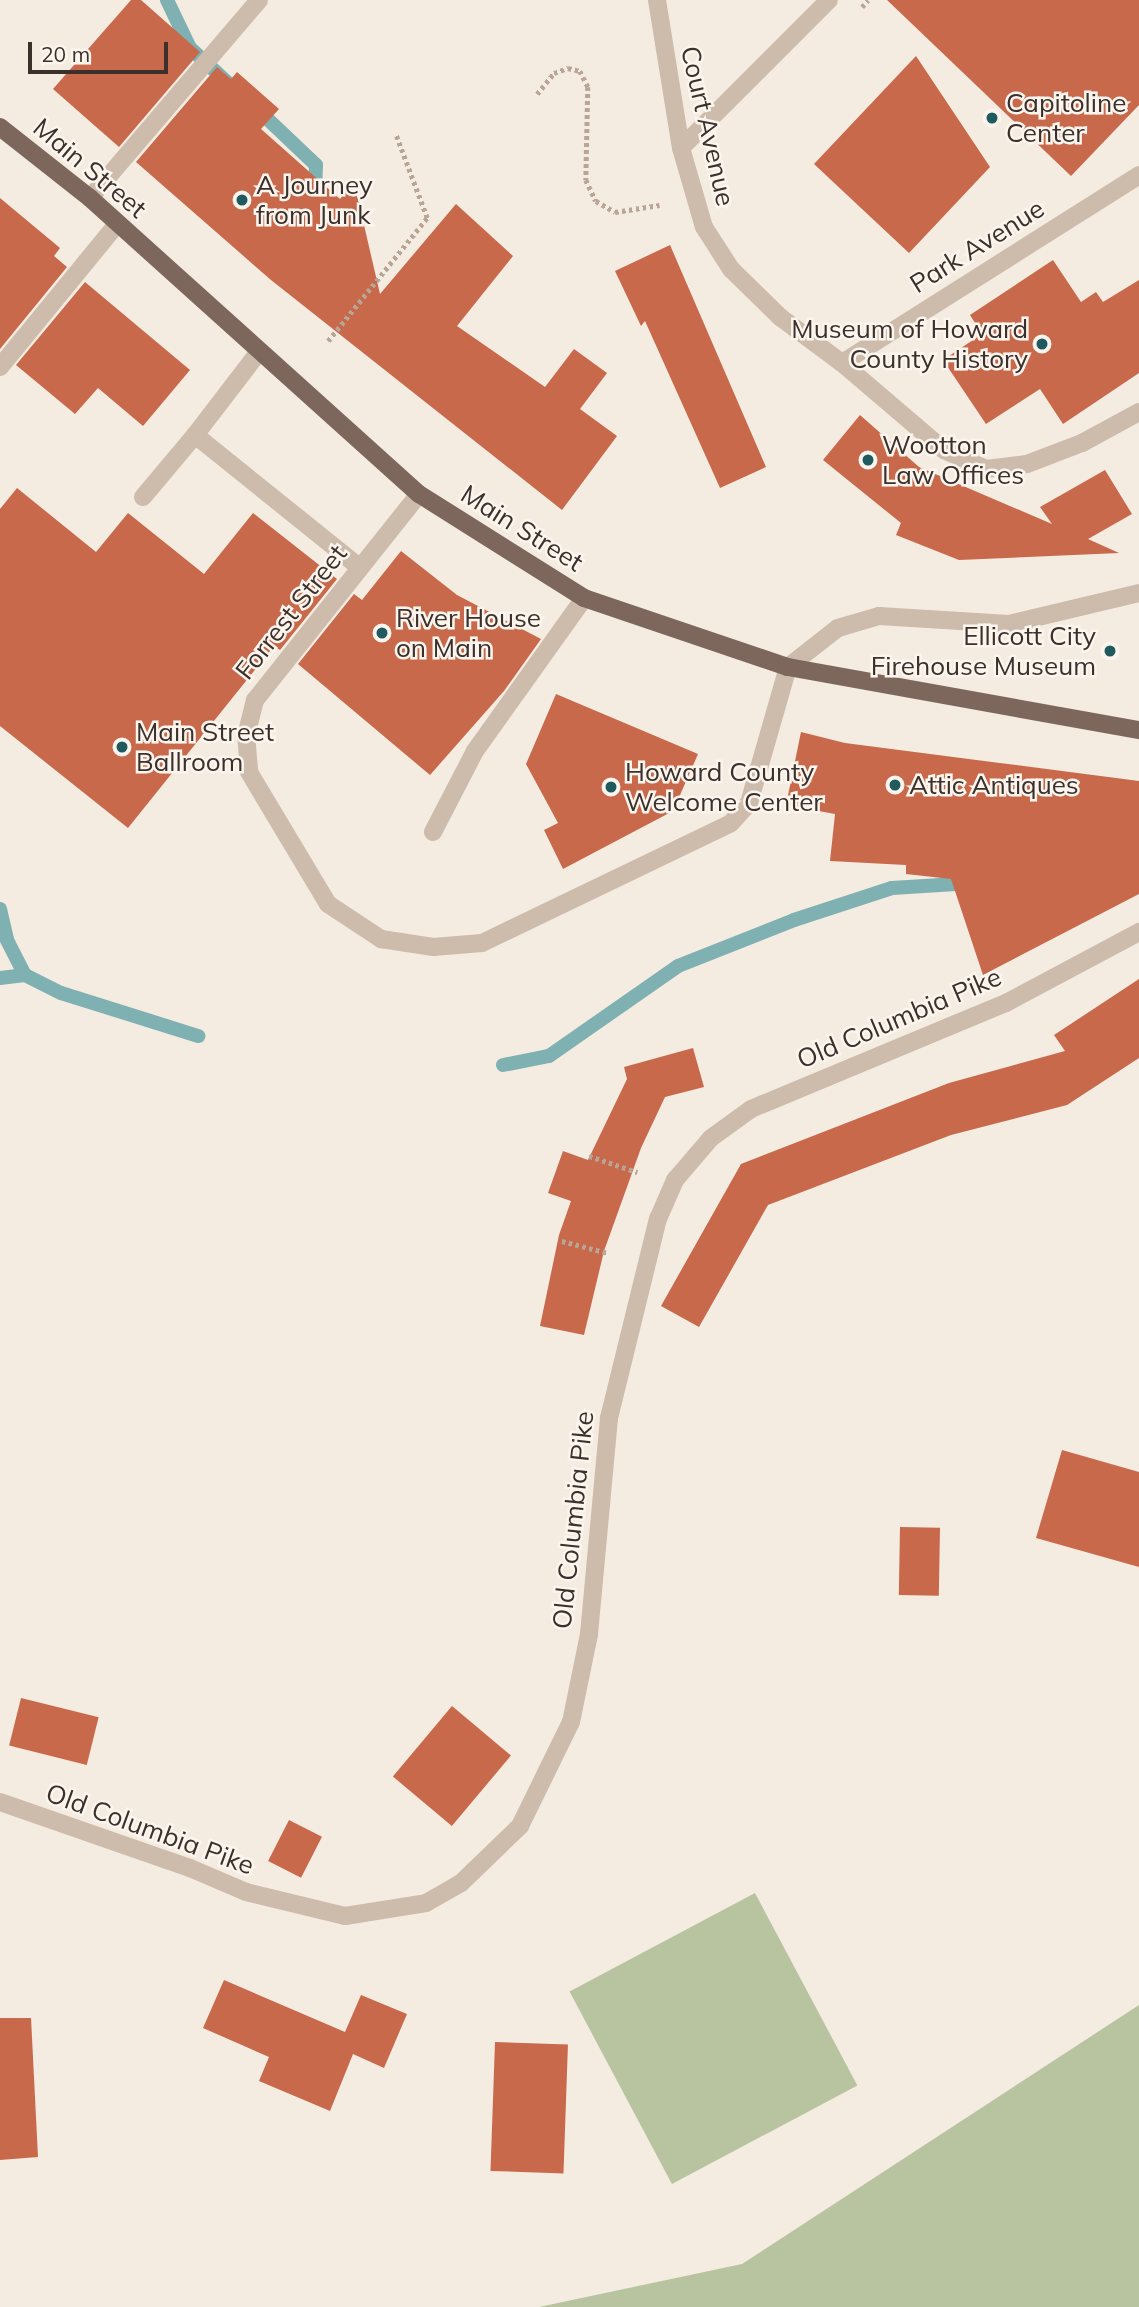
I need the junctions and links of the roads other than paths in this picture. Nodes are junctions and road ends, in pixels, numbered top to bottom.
1 (259, 0) edge
2 (657, 0) edge
3 (829, 0) edge
4 (0, 127) edge
5 (681, 148) junction
6 (1139, 175) edge
7 (89, 198) junction
8 (117, 224) junction
9 (258, 353) junction
10 (842, 363) junction
11 (0, 368) edge
12 (1139, 412) edge
13 (195, 435) junction
14 (419, 494) junction
15 (143, 497) dead end
16 (359, 567) junction
17 (1139, 593) edge
18 (583, 598) junction
19 (788, 667) junction
20 (1139, 730) edge
21 (433, 832) dead end
22 (1139, 932) edge
23 (0, 1802) edge

1 - 7 street
2 - 5 street, Court Avenue
3 - 5 street
4 - 7 main road, Main Street
5 - 10 street, Court Avenue
6 - 10 street, Park Avenue
7 - 8 main road, Main Street
8 - 9 main road, Main Street
8 - 11 street
9 - 13 street
9 - 14 main road, Main Street
10 - 12 street, Court Avenue
13 - 15 street
13 - 16 street
14 - 16 street, Forrest Street
14 - 18 main road, Main Street
16 - 19 street, Forrest Street
17 - 19 street
18 - 19 main road, Main Street
18 - 21 street
19 - 20 main road, Main Street
22 - 23 street, Old Columbia Pike

